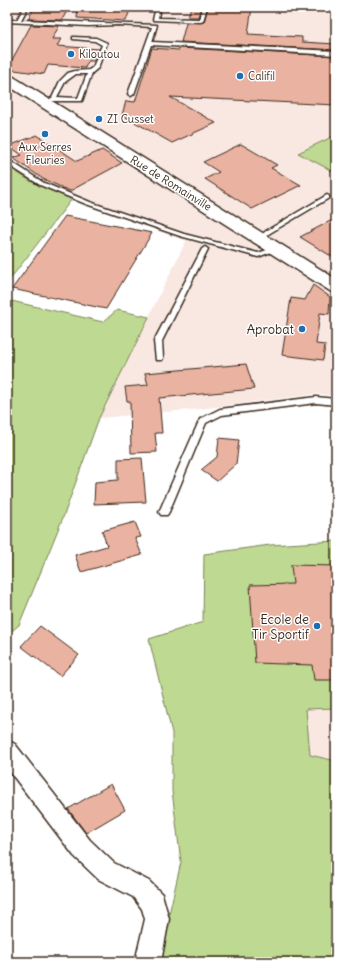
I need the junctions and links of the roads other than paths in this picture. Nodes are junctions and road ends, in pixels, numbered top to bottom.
1 (26, 7) edge
2 (158, 7) edge
3 (205, 7) edge
4 (7, 21) edge
5 (18, 22) junction
6 (75, 38) dead end
7 (149, 43) junction
8 (336, 53) edge
9 (90, 72) junction
10 (7, 79) edge
11 (131, 94) dead end
12 (49, 101) junction
13 (7, 161) edge
14 (328, 197) dead end
15 (260, 239) junction
16 (205, 249) dead end
17 (276, 249) junction
18 (336, 287) edge
19 (159, 358) dead end
20 (336, 402) edge
21 (164, 512) dead end
22 (7, 752) edge
23 (148, 962) edge

1 - 5 lane
2 -> 3 lane
4 - 5 lane
5 - 7 lane
6 - 9 lane
7 - 8 lane
7 - 11 lane
9 - 12 lane
9 - 12 lane
10 - 12 main road, Rue de Romainville
12 - 15 main road, Rue de Romainville
13 - 17 lane
14 - 15 lane
15 - 17 main road, Rue de Romainville
16 - 19 lane
17 - 18 main road, Rue de Romainville
20 - 21 lane
22 - 23 street

